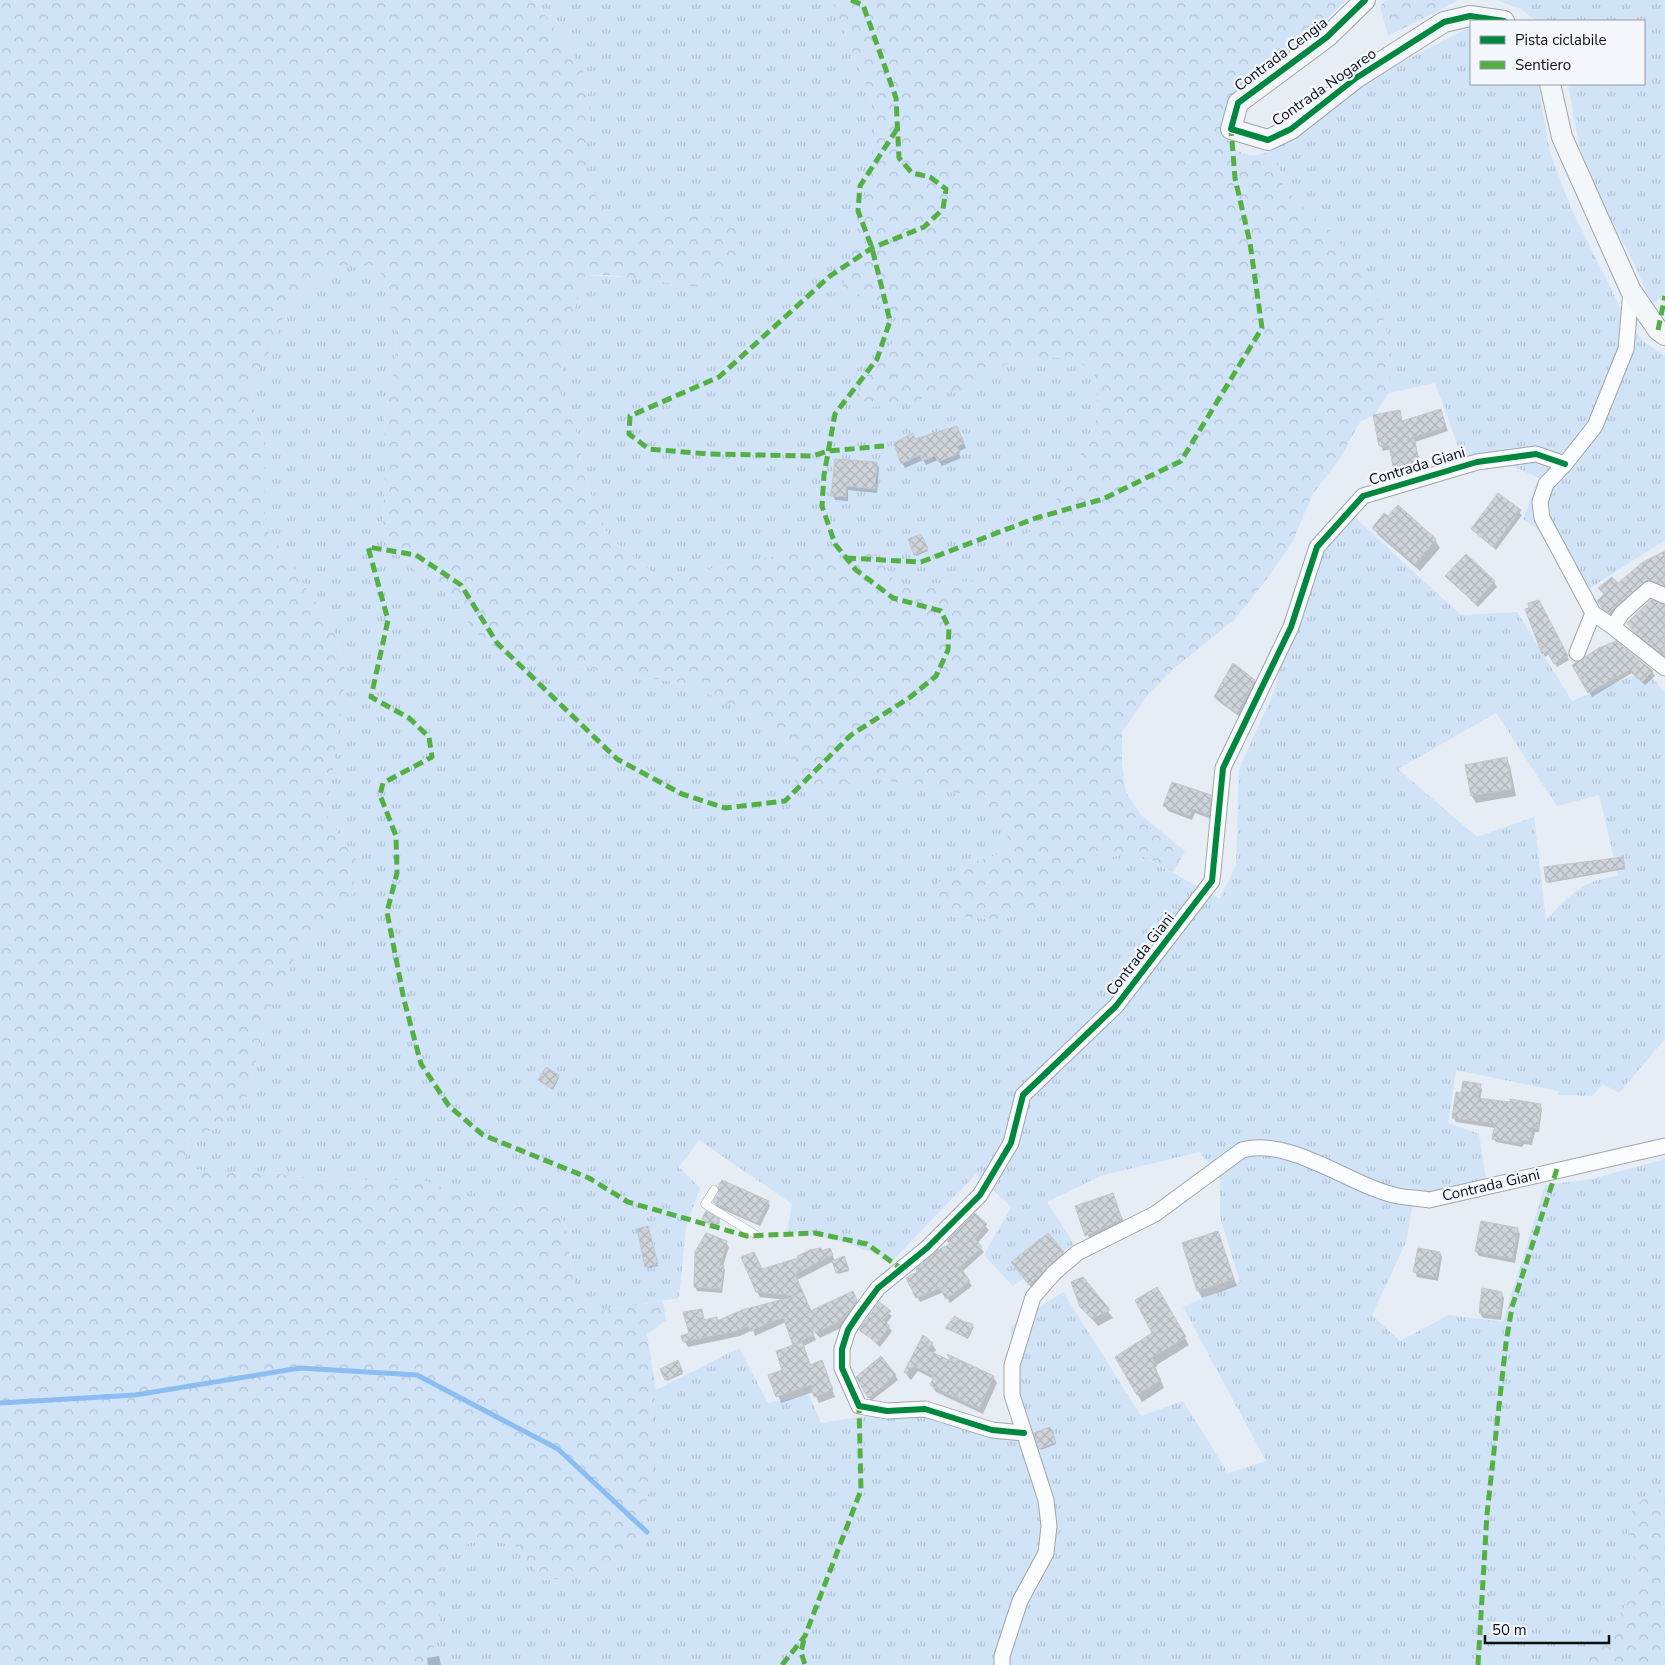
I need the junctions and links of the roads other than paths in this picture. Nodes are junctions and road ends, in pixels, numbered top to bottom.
1 (1365, 0) edge
2 (1497, 20) edge
3 (1550, 85) edge
4 (1268, 140) joint
5 (1631, 291) junction
6 (1665, 335) edge
7 (1565, 464) junction
8 (1665, 596) edge
9 (1593, 614) junction
10 (1613, 627) junction
11 (1577, 653) dead end
12 (1665, 668) edge
13 (1665, 1146) edge
14 (714, 1190) dead end
15 (756, 1235) dead end
16 (1024, 1433) junction
17 (1002, 1665) edge

1 - 4 street, Contrada Cengia
2 - 4 street, Contrada Nogareo
3 - 5 street
5 - 6 street
5 - 7 street
7 - 9 street
7 - 16 street, Contrada Giani
8 - 10 street
9 - 10 street
9 - 11 street
10 - 12 street
13 - 16 street, Contrada Giani
14 - 15 lane
16 - 17 street, Contrada Giani

